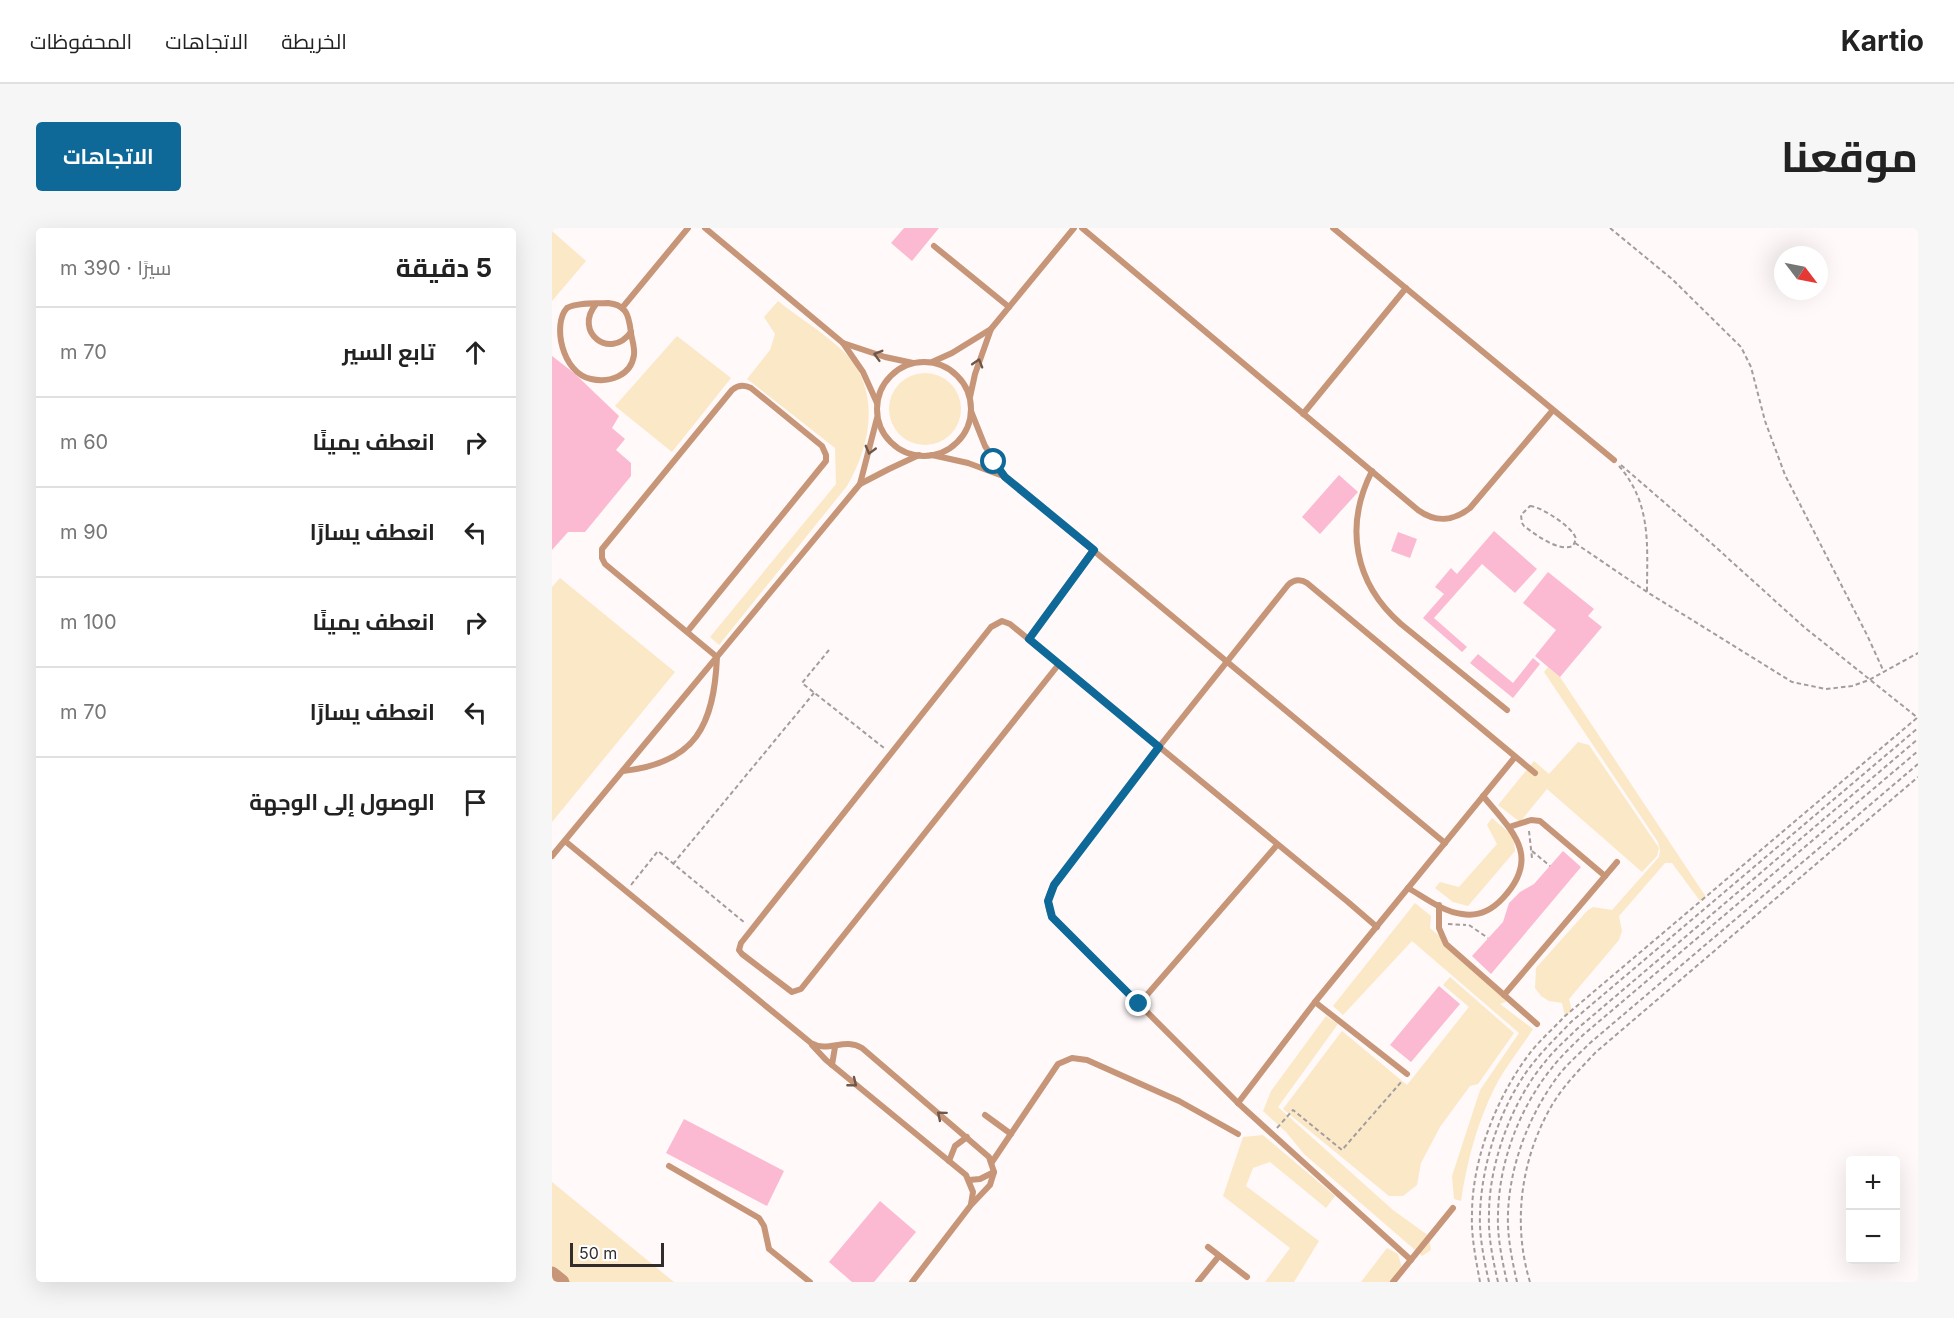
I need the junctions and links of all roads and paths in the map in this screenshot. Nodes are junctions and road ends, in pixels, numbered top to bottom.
1 (688, 228) edge
2 (705, 228) edge
3 (1074, 228) edge
4 (1082, 228) edge
5 (1334, 228) edge
6 (1610, 228) edge
7 (934, 246) dead end
8 (1406, 288) junction
9 (596, 304) junction
10 (1009, 307) junction
11 (622, 308) junction
12 (991, 329) junction
13 (631, 332) junction
14 (843, 343) junction
15 (932, 362) junction
16 (914, 363) junction
17 (970, 397) junction
18 (878, 404) junction
19 (1553, 410) junction
20 (971, 411) junction
21 (1303, 414) junction
22 (878, 415) junction
23 (932, 455) junction
24 (919, 456) junction
25 (1614, 460) junction
26 (1372, 471) junction
27 (1005, 477) junction
28 (860, 484) junction
29 (1575, 543) junction
30 (1094, 550) junction
31 (1647, 592) junction
32 (687, 632) junction
33 (1029, 639) junction
34 (829, 650) dead end
35 (1918, 654) edge
36 (717, 657) junction
37 (1227, 662) junction
38 (1059, 664) junction
39 (1884, 672) junction
40 (1869, 680) junction
41 (814, 693) junction
42 (1507, 711) dead end
43 (1918, 718) edge
44 (1918, 728) edge
45 (1918, 739) edge
46 (1159, 747) junction
47 (1918, 751) edge
48 (891, 754) junction
49 (1515, 757) junction
50 (1918, 764) edge
51 (623, 771) junction
52 (1534, 773) dead end
53 (1918, 777) edge
54 (1483, 796) junction
55 (1509, 827) junction
56 (565, 841) junction
57 (1445, 843) junction
58 (1278, 845) junction
59 (1532, 851) dead end
60 (552, 856) edge
61 (1617, 862) dead end
62 (673, 864) junction
63 (1550, 866) dead end
64 (1605, 876) junction
65 (1408, 888) junction
66 (626, 891) junction
67 (1439, 905) junction
68 (1469, 925) dead end
69 (1377, 927) junction
70 (752, 929) junction
71 (1488, 938) dead end
72 (1504, 995) junction
73 (1316, 1002) junction
74 (1139, 1004) junction
75 (1537, 1024) dead end
76 (811, 1043) junction
77 (835, 1047) junction
78 (831, 1065) junction
79 (1407, 1074) joint
80 (1238, 1103) junction
81 (985, 1115) dead end
82 (1011, 1134) junction
83 (1238, 1134) dead end
84 (1272, 1134) junction
85 (967, 1137) junction
86 (949, 1161) junction
87 (992, 1162) junction
88 (669, 1166) dead end
89 (994, 1172) junction
90 (969, 1180) junction
91 (971, 1205) junction
92 (1453, 1208) dead end
93 (1208, 1247) dead end
94 (1219, 1256) junction
95 (1411, 1260) junction
96 (552, 1274) edge
97 (1247, 1277) dead end
98 (561, 1282) edge
99 (810, 1282) edge
100 (912, 1282) edge
101 (1198, 1282) edge
102 (1393, 1282) edge
103 (1480, 1282) edge
104 (1489, 1282) edge
105 (1498, 1282) edge
106 (1507, 1282) edge
107 (1517, 1282) edge
108 (1530, 1282) edge

1 - 11 lane
2 - 14 lane
3 - 10 lane
4 - 21 lane
5 - 8 lane
6 - 39 path
7 - 10 lane
8 - 19 lane
8 - 21 lane
9 - 11 lane
9 - 13 lane
9 - 13 lane
10 - 12 lane
11 - 13 lane
12 - 15 lane
17 -> 12 lane
16 -> 14 lane
14 - 18 lane
15 - 16 lane
15 - 17 lane
16 - 18 lane
17 - 20 lane
18 - 22 lane
19 - 25 lane
19 - 26 lane
20 - 23 lane
20 - 27 lane
21 - 26 lane
22 - 24 lane
22 -> 28 lane
23 - 24 lane
23 - 27 lane
24 - 28 lane
25 - 31 path
25 - 40 path
26 - 42 lane
27 - 30 lane
28 - 36 lane
29 - 29 path
29 - 31 path
30 - 33 lane
30 - 37 lane
31 - 40 path
32 - 32 lane
32 - 36 lane
33 - 38 lane
33 - 48 lane
34 - 41 path
35 - 39 path
36 - 51 lane
36 - 51 lane
37 - 46 lane
37 - 49 lane
37 - 57 lane
38 - 46 lane
38 - 70 lane
39 - 40 path
40 - 43 path
41 - 48 path
41 - 62 path
43 - 103 path
44 - 104 path
45 - 105 path
46 - 58 lane
46 - 74 lane
47 - 106 path
48 - 70 lane
49 - 52 lane
49 - 54 lane
50 - 107 path
51 - 56 lane
53 - 108 path
54 - 55 lane
54 - 57 lane
55 - 64 lane
55 - 67 lane
56 - 60 lane
56 - 66 lane
57 - 65 lane
58 - 69 lane
58 - 74 lane
59 - 63 path
61 - 64 lane
62 - 66 path
62 - 70 path
64 - 72 lane
65 - 67 lane
65 - 69 lane
66 - 76 lane
67 - 72 lane
68 - 71 path
69 - 73 lane
72 - 75 lane
73 - 79 lane
73 - 80 lane
74 - 80 lane
76 - 77 lane
76 - 78 lane
77 - 78 lane
85 -> 77 lane
78 -> 86 lane
79 - 84 path
80 - 84 lane
81 - 82 lane
82 - 83 lane
82 - 87 lane
84 - 95 lane
85 - 86 lane
85 - 87 lane
86 - 90 lane
87 - 89 lane
88 - 99 lane
89 - 90 lane
89 - 91 lane
90 - 91 lane
91 - 100 lane
92 - 95 lane
93 - 94 lane
94 - 97 lane
94 - 101 lane
95 - 102 lane
96 - 98 street

